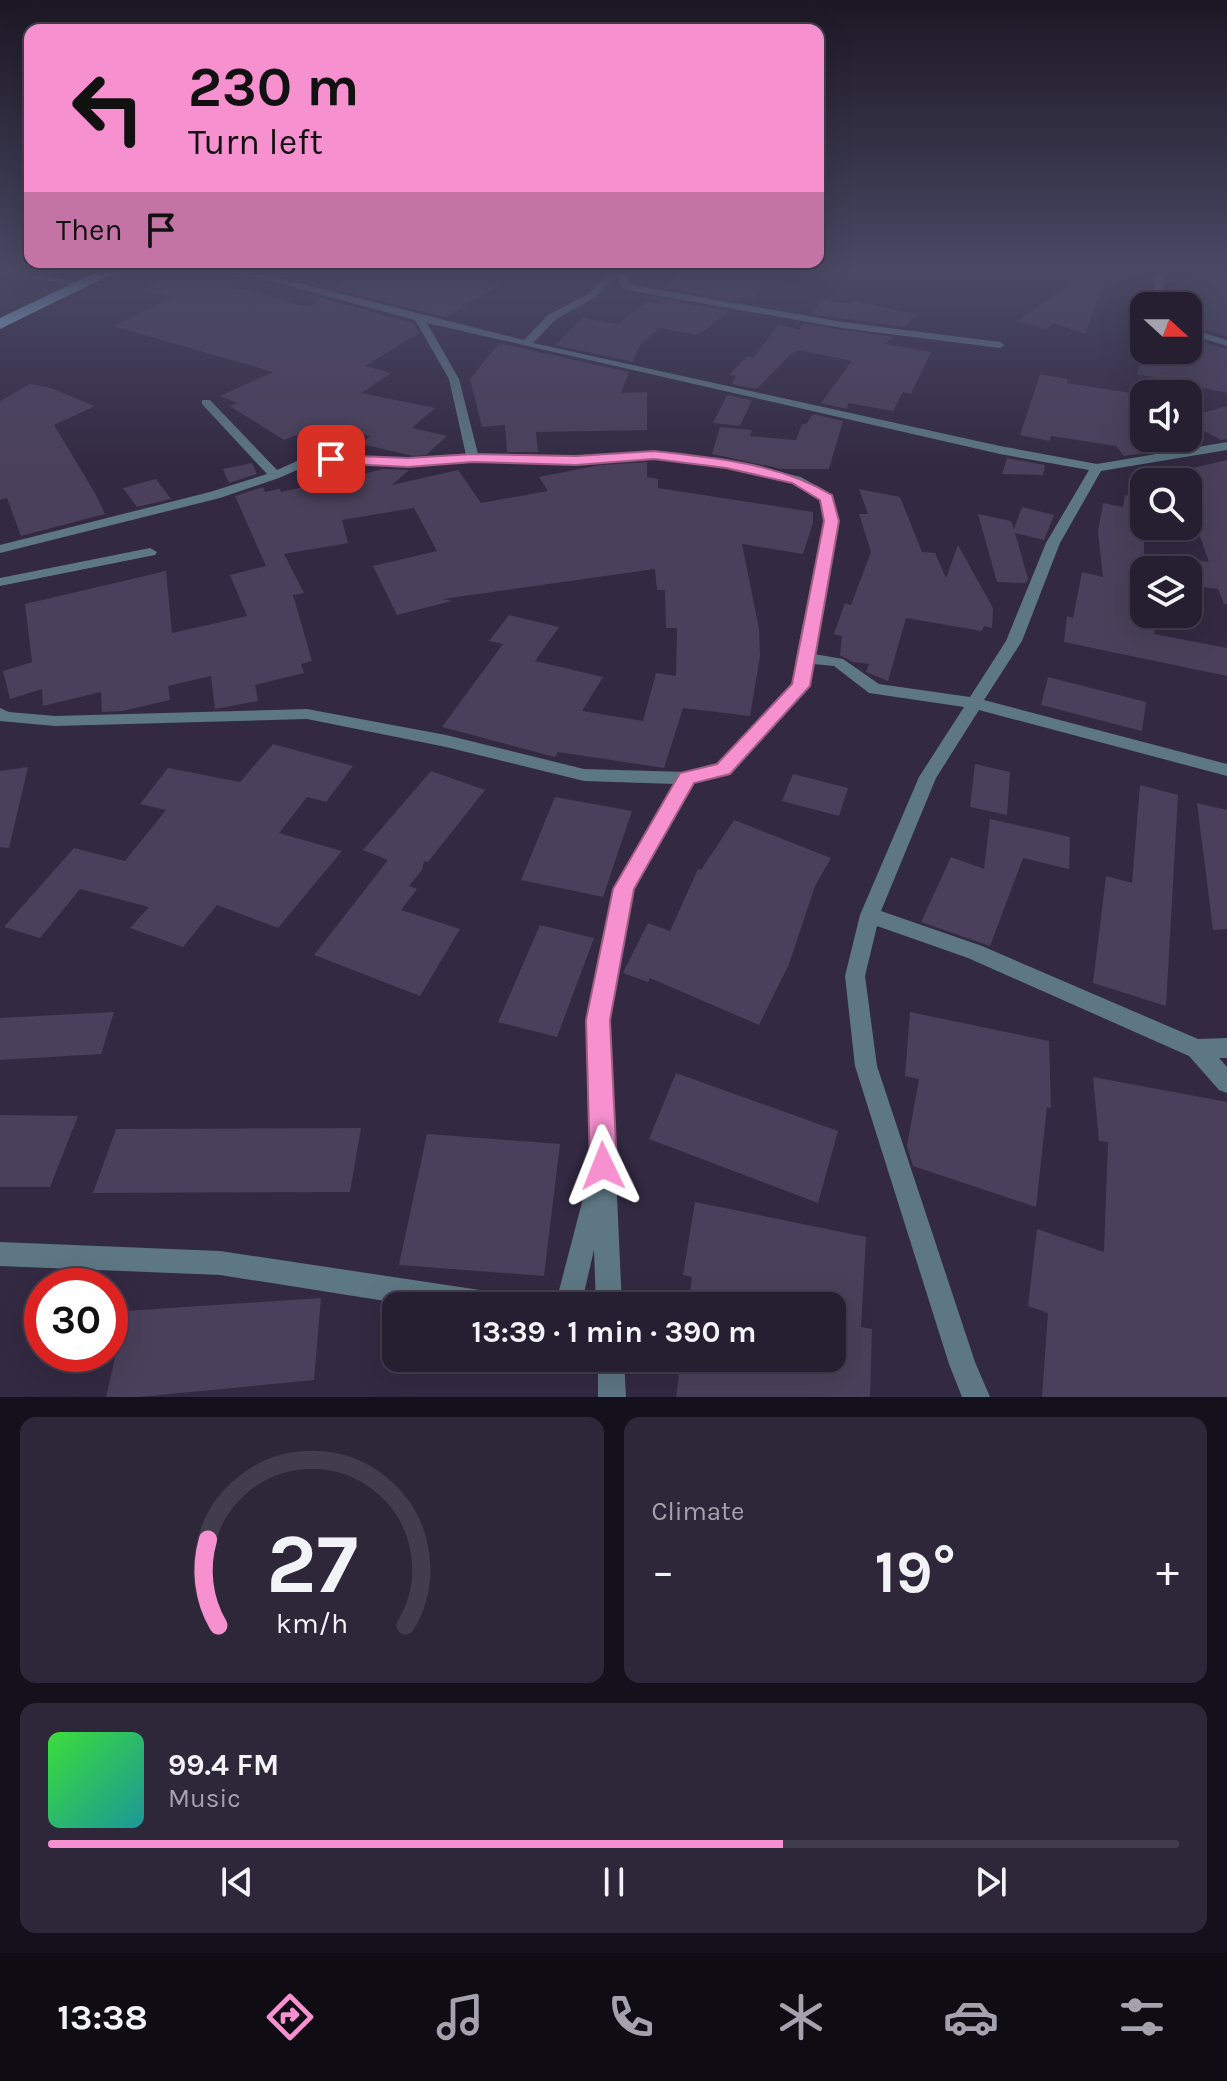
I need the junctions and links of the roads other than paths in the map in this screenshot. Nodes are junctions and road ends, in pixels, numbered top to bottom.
1 (430, 337) edge
2 (498, 337) edge
3 (533, 337) edge
4 (938, 337) edge
5 (527, 343) junction
6 (1000, 345) dead end
7 (206, 402) dead end
8 (1227, 446) edge
9 (473, 458) junction
10 (1097, 468) junction
11 (275, 475) junction
12 (0, 549) edge
13 (150, 552) dead end
14 (0, 582) edge
15 (804, 658) junction
16 (974, 703) junction
17 (0, 713) edge
18 (1227, 770) edge
19 (687, 778) junction
20 (870, 915) junction
21 (1227, 1048) edge
22 (1197, 1049) junction
23 (1227, 1083) edge
24 (603, 1166) junction
25 (0, 1254) edge
26 (409, 1292) edge
27 (572, 1292) edge
28 (608, 1292) edge
29 (611, 1372) edge
30 (612, 1397) edge
31 (976, 1397) edge

1 - 9 street
2 - 5 street
3 - 5 street
4 - 6 street
5 - 10 street
7 - 11 street
8 - 10 street
9 - 11 street
9 - 15 street
10 - 16 street
11 - 12 street
13 - 14 street
15 - 16 street
15 - 19 street
16 - 18 street
16 - 20 street
17 - 19 street
19 - 24 street
20 - 22 street
20 - 31 street
21 - 22 street
22 - 23 street
24 - 27 street
24 - 28 street
25 - 26 street
29 - 30 street

